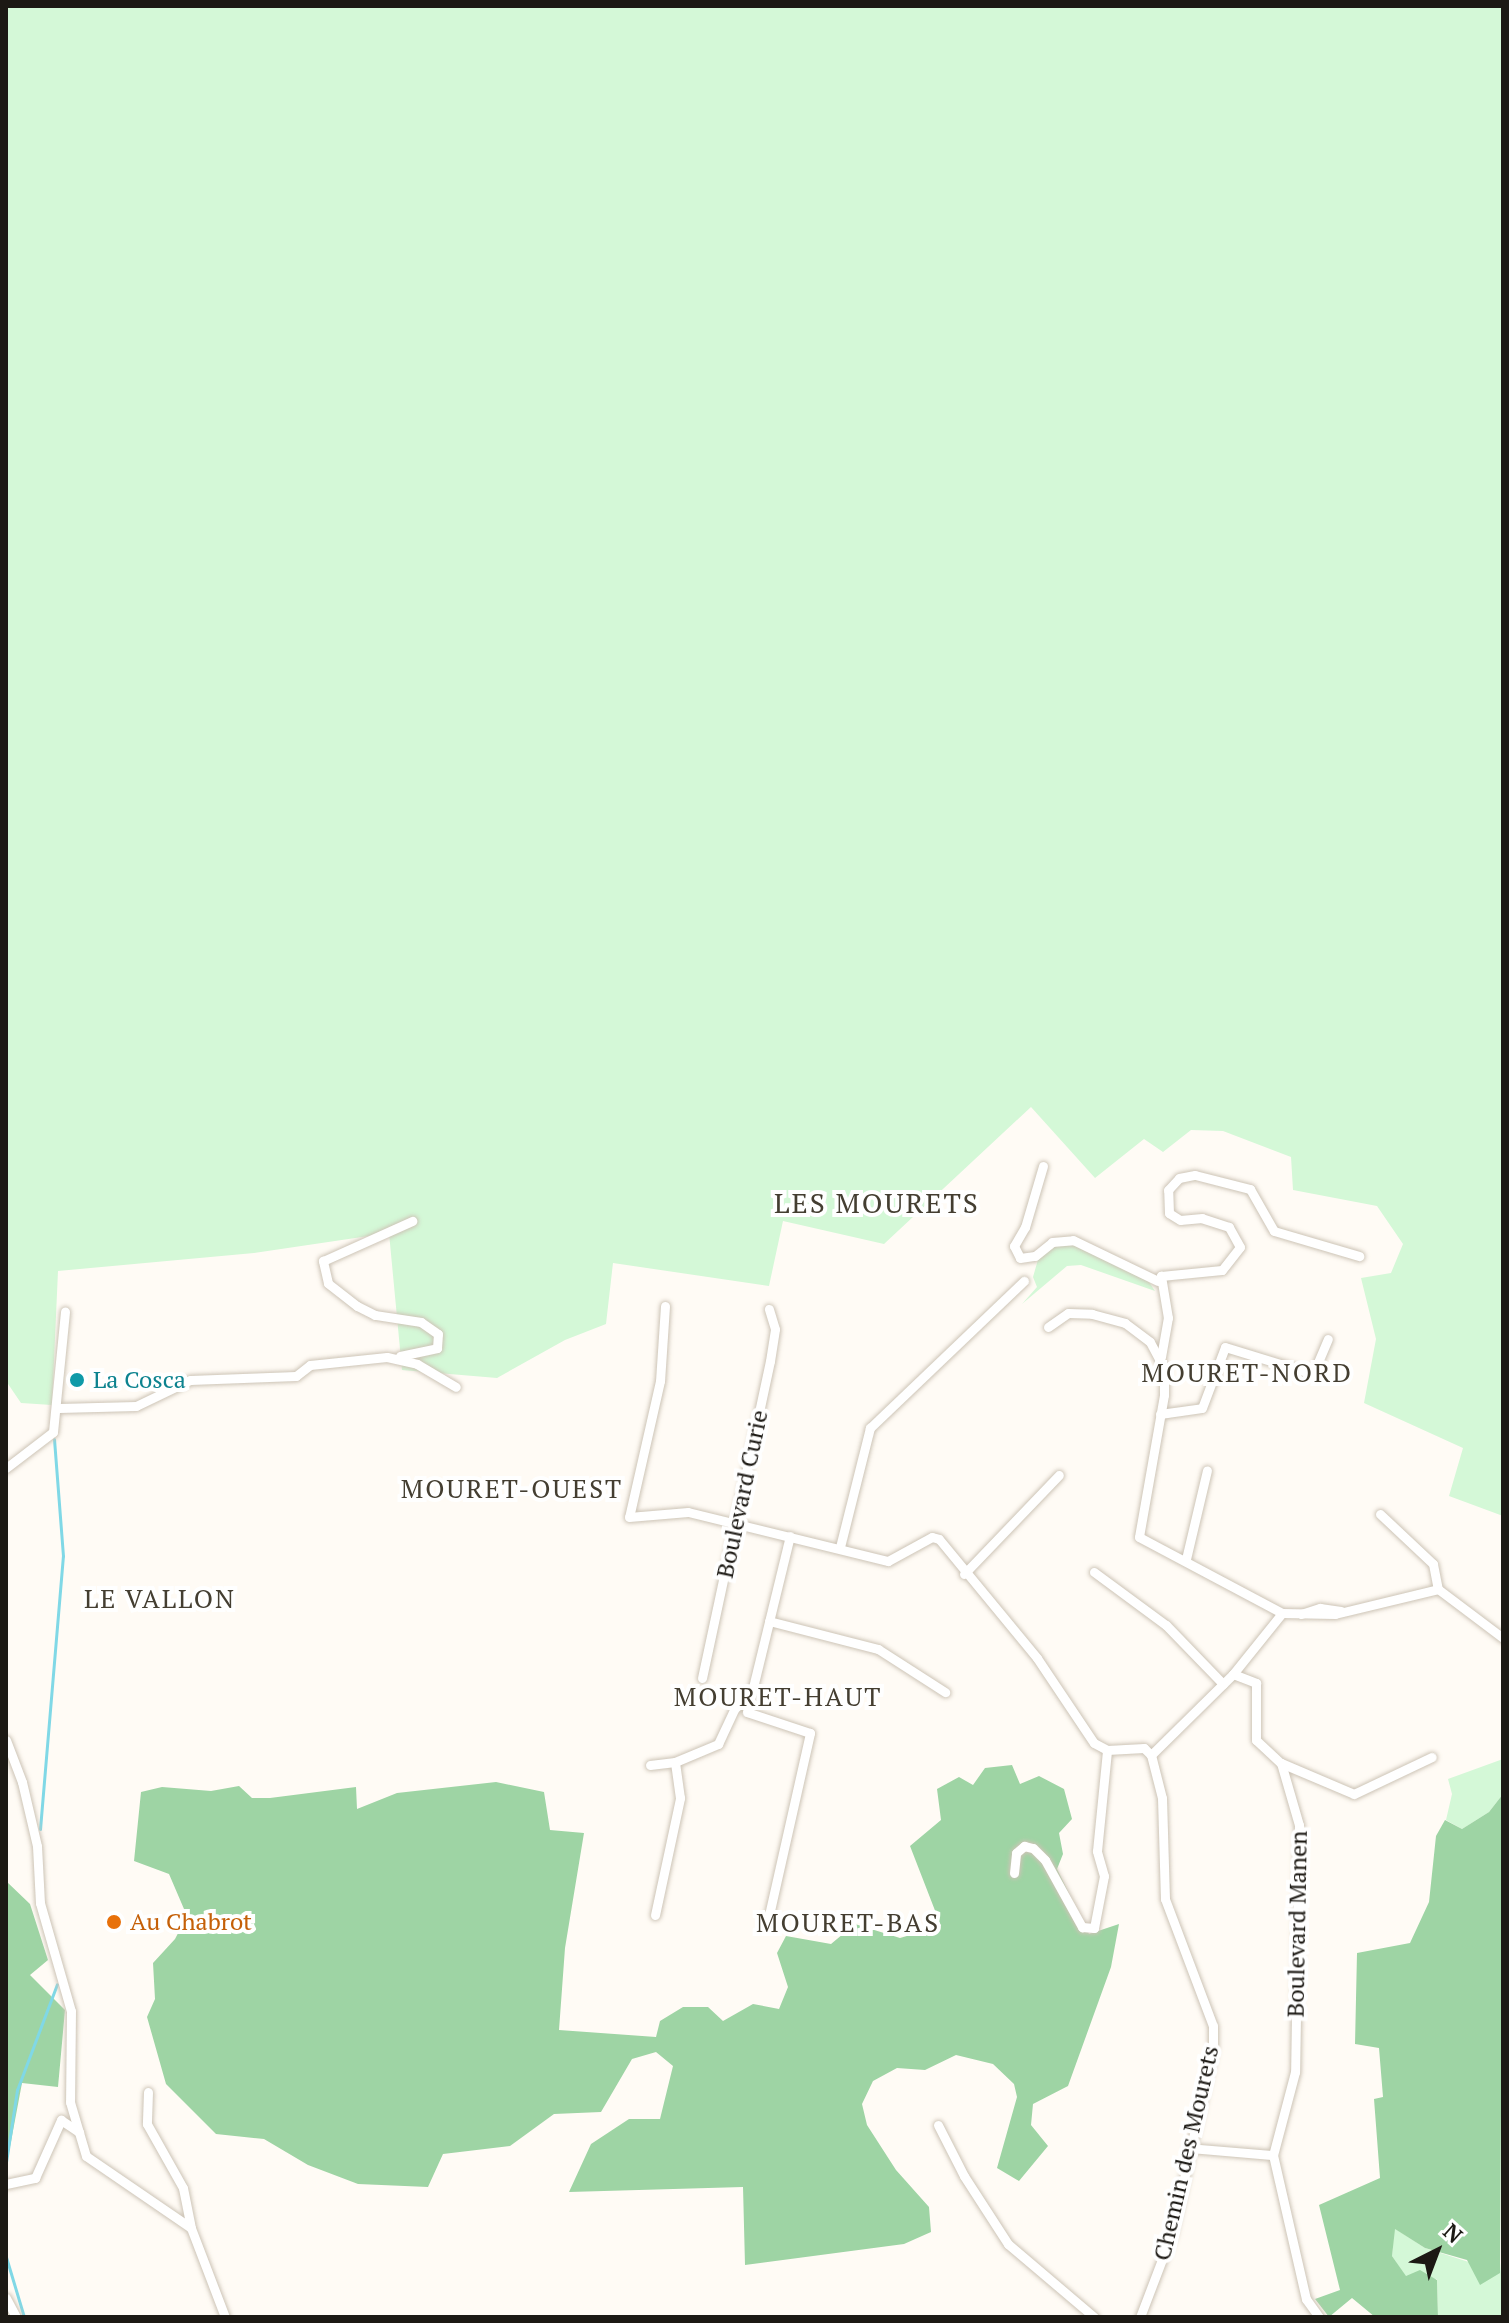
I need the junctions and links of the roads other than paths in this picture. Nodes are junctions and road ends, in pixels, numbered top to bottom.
1 (1043, 1166) dead end
2 (412, 1221) dead end
3 (1359, 1256) dead end
4 (1024, 1281) dead end
5 (1158, 1281) junction
6 (665, 1306) dead end
7 (769, 1309) dead end
8 (65, 1312) dead end
9 (1048, 1327) dead end
10 (1328, 1339) dead end
11 (387, 1357) junction
12 (1161, 1357) junction
13 (456, 1387) dead end
14 (59, 1408) junction
15 (1160, 1414) junction
16 (6, 1468) edge
17 (1207, 1470) dead end
18 (1059, 1475) dead end
19 (1380, 1514) dead end
20 (736, 1524) junction
21 (790, 1536) junction
22 (840, 1547) junction
23 (1186, 1559) junction
24 (1094, 1572) dead end
25 (964, 1574) junction
26 (1438, 1589) junction
27 (1282, 1613) junction
28 (769, 1621) junction
29 (1503, 1638) edge
30 (1233, 1674) junction
31 (702, 1678) dead end
32 (1223, 1684) junction
33 (945, 1692) dead end
34 (748, 1697) junction
35 (6, 1740) edge
36 (1107, 1750) junction
37 (1151, 1755) junction
38 (1432, 1757) dead end
39 (675, 1762) junction
40 (1281, 1763) junction
41 (650, 1765) dead end
42 (1014, 1873) dead end
43 (655, 1915) dead end
44 (767, 1924) dead end
45 (148, 2092) dead end
46 (938, 2125) dead end
47 (80, 2132) junction
48 (1189, 2148) junction
49 (1273, 2155) junction
50 (6, 2184) edge
51 (191, 2228) junction
52 (6, 2298) edge
53 (16, 2317) edge
54 (225, 2317) edge
55 (1094, 2317) edge
56 (1140, 2317) edge
57 (1319, 2317) edge

1 - 5 street
2 - 11 street
3 - 5 street
4 - 22 street
5 - 12 street
6 - 20 street
7 - 20 street, Boulevard Curie
8 - 14 street
9 - 12 street
10 - 15 street
11 - 13 street
11 - 14 street
12 - 15 street
14 - 16 street
15 - 23 street
17 - 23 street
18 - 25 street
19 - 26 street
20 - 21 street
20 - 31 street, Boulevard Curie
21 - 22 street
21 - 28 street
22 - 25 street
23 - 27 street
24 - 32 street
25 - 36 street
26 - 27 street
26 - 29 street
27 - 30 street
28 - 33 street
28 - 34 street
30 - 32 street
30 - 40 street, Boulevard Manen
32 - 37 street
34 - 39 street
34 - 44 street
35 - 47 street
36 - 37 street
36 - 42 street
37 - 48 street, Chemin des Mourets
38 - 40 street
39 - 41 street
39 - 43 street
40 - 49 street, Boulevard Manen
45 - 51 street
46 - 55 street
47 - 50 street
47 - 51 street
48 - 49 street
48 - 56 street, Chemin des Mourets
49 - 57 street
51 - 54 street
52 - 53 street

